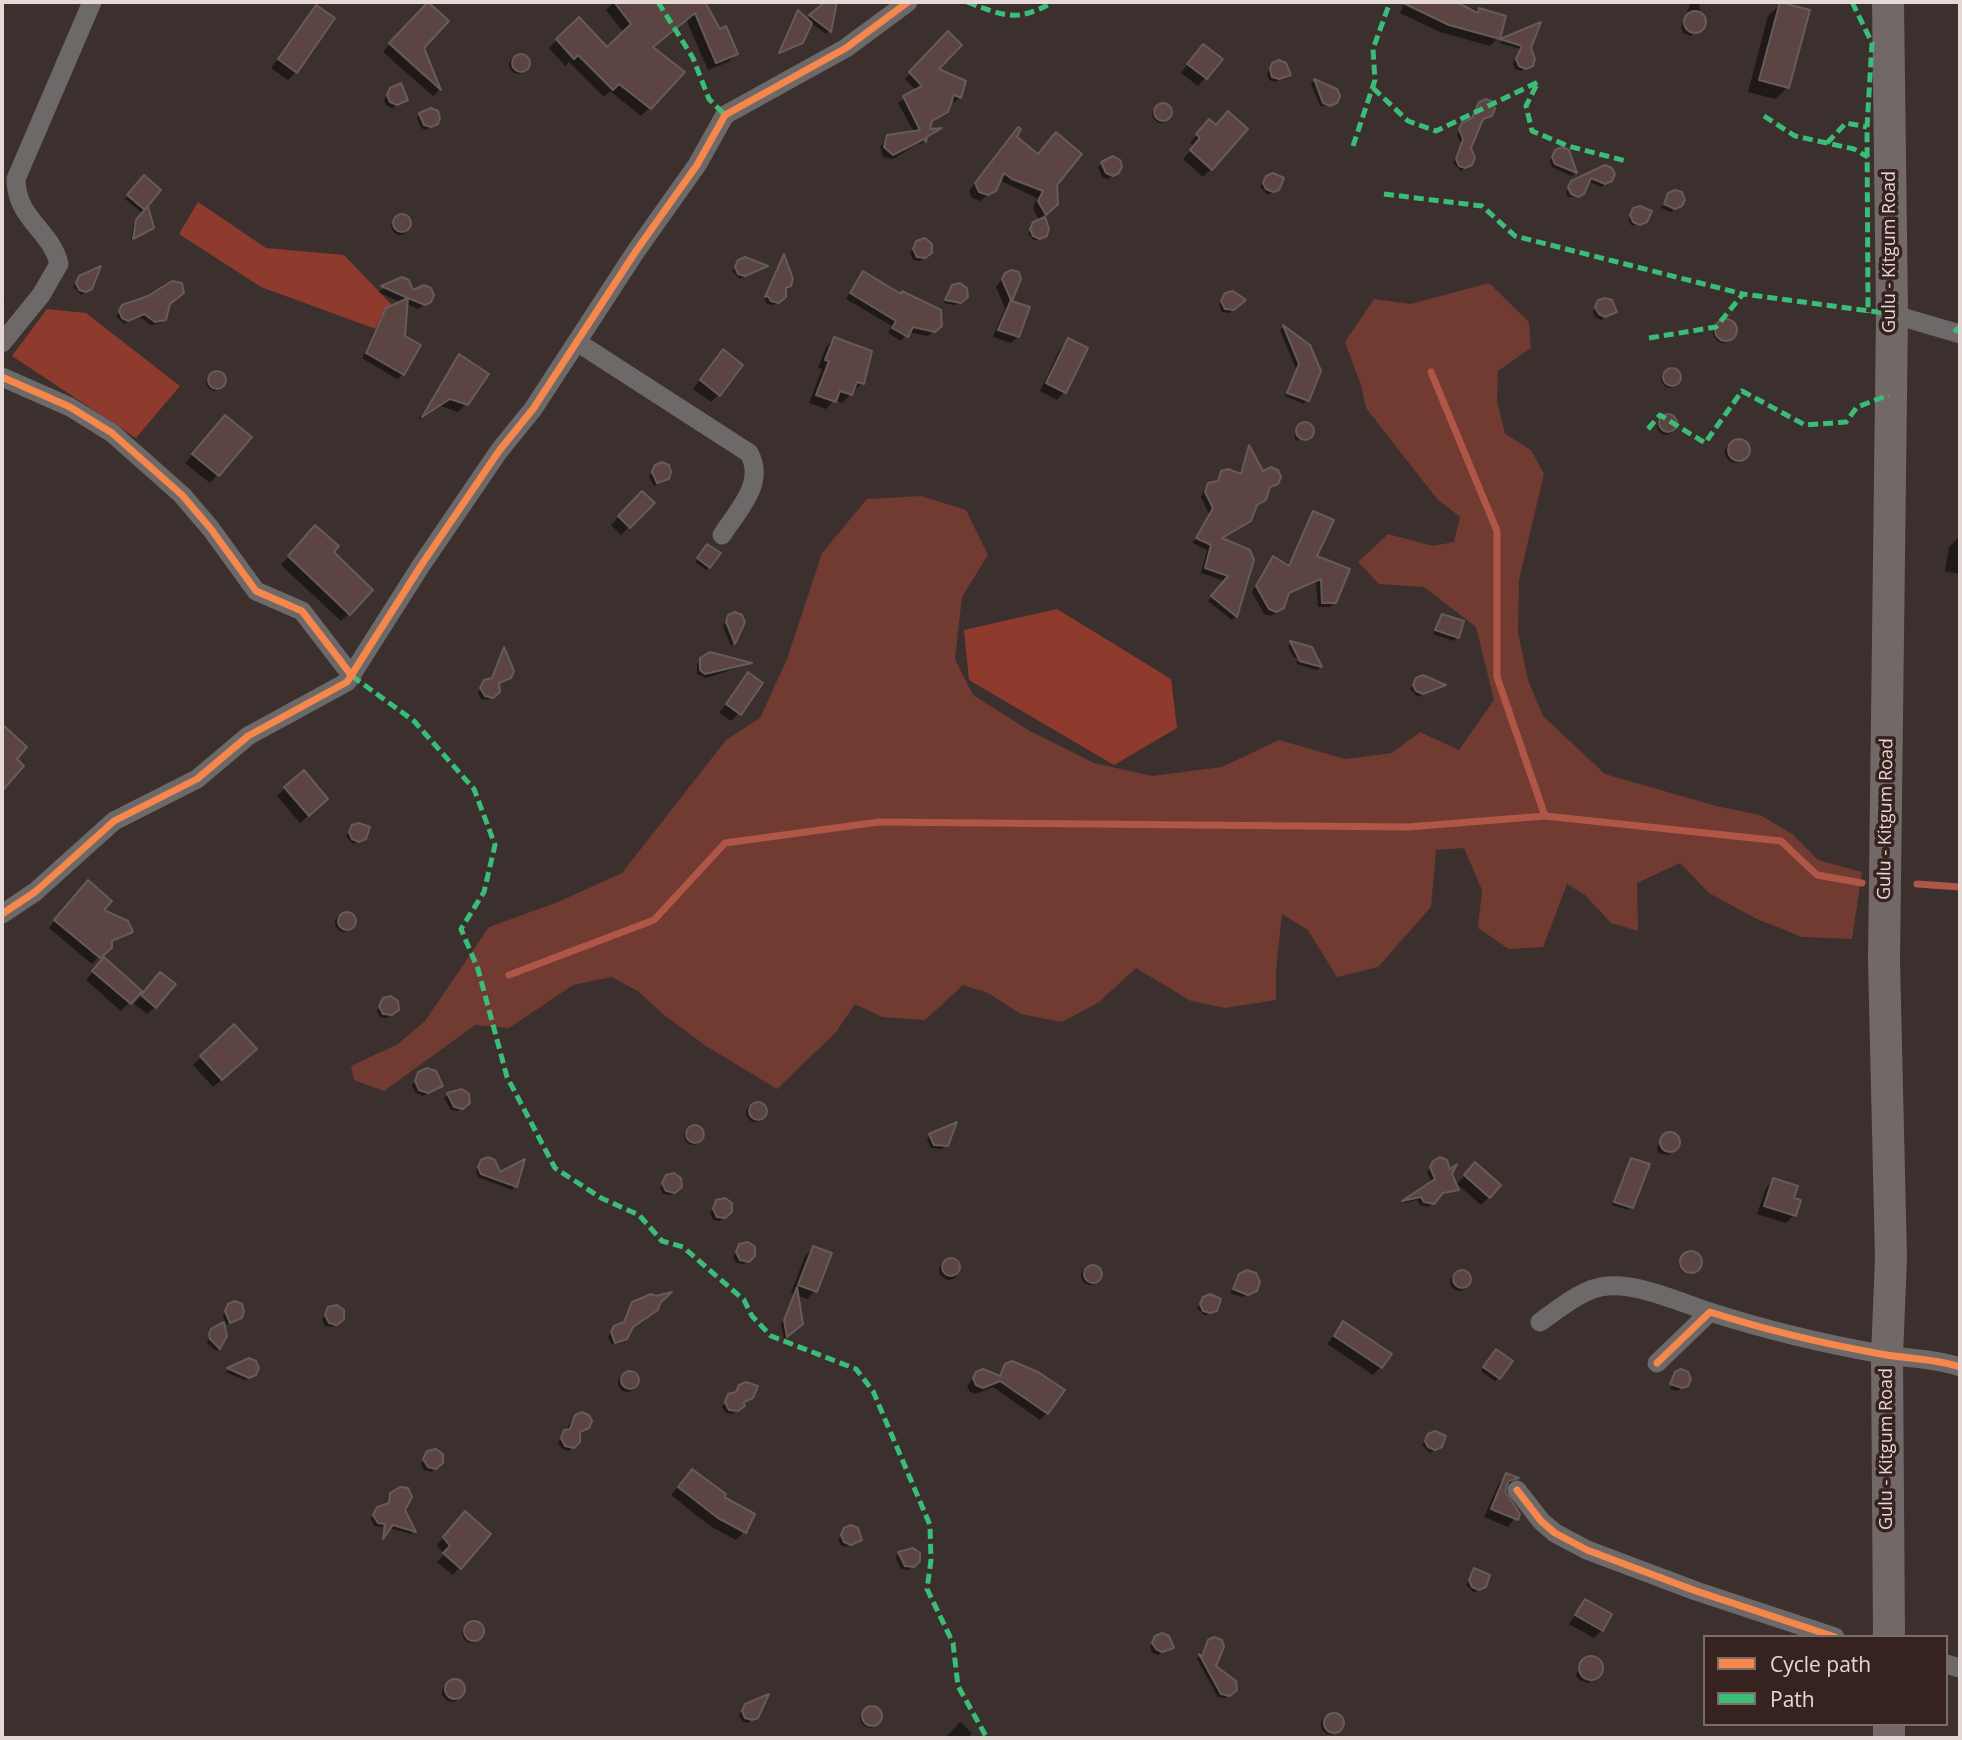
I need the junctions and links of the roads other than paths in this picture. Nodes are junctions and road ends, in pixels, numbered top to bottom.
1 (92, 2) edge
2 (908, 2) edge
3 (1888, 2) edge
4 (1892, 314) junction
5 (1960, 334) edge
6 (577, 342) junction
7 (2, 343) edge
8 (2, 377) edge
9 (722, 536) dead end
10 (352, 676) junction
11 (2, 914) edge
12 (1710, 1312) junction
13 (1540, 1322) dead end
14 (1887, 1355) junction
15 (1657, 1363) dead end
16 (1960, 1367) edge
17 (1517, 1490) dead end
18 (1829, 1635) edge
19 (1889, 1635) edge

1 - 7 street
2 - 6 street
3 - 4 main road, Gulu - Kitgum Road
4 - 5 street
4 - 14 main road, Gulu - Kitgum Road
6 - 9 street
6 - 10 street
8 - 10 street
10 - 11 street
12 - 13 street
12 - 14 street
12 - 15 street
14 - 16 street
14 - 19 main road, Gulu - Kitgum Road
17 - 18 street

